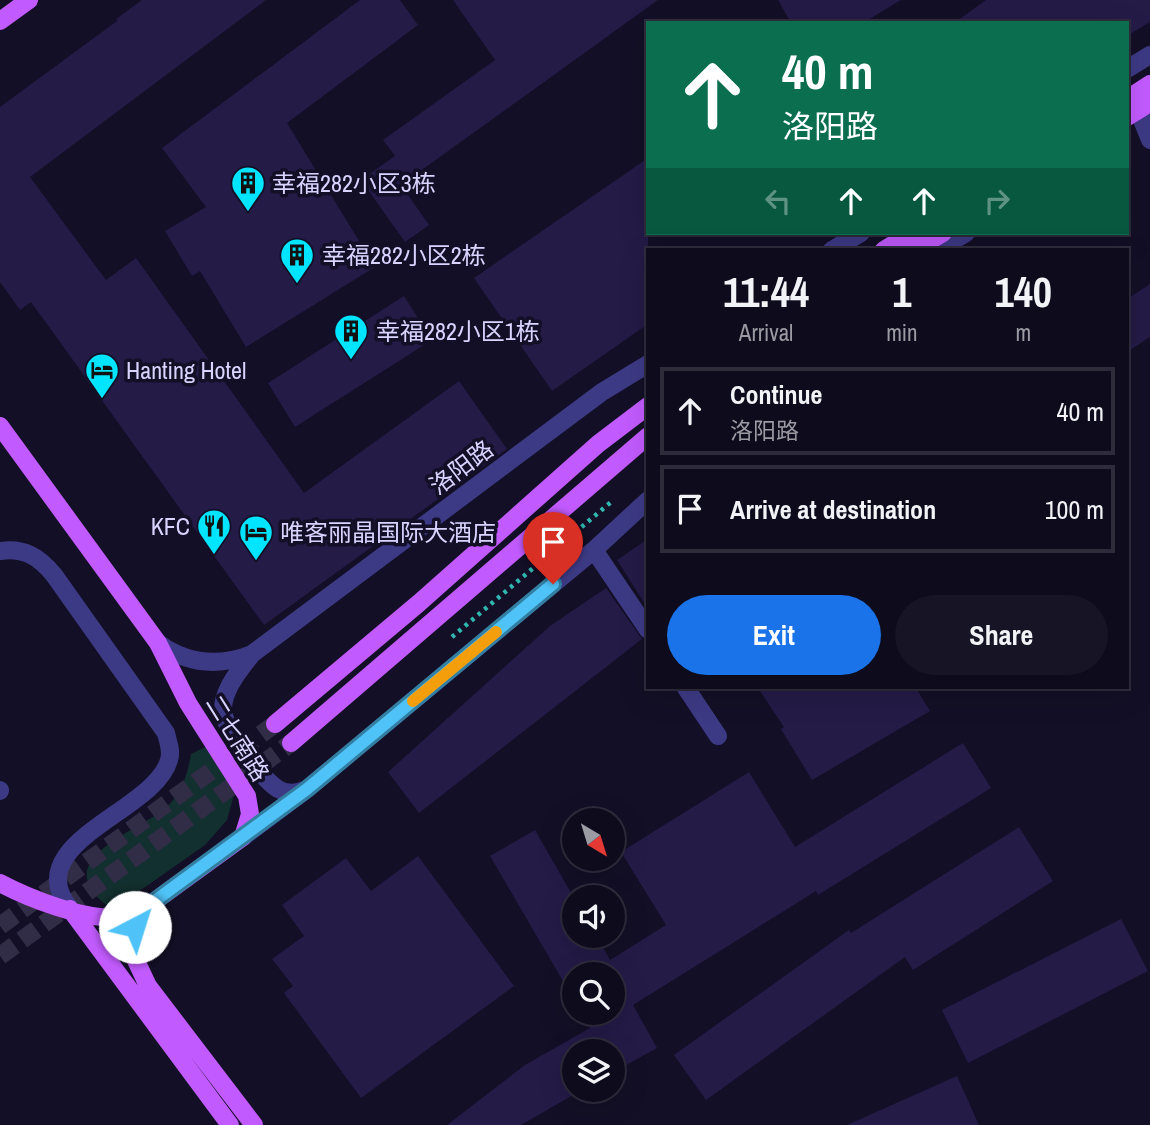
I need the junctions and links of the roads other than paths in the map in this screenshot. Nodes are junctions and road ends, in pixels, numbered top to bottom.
1 (29, 0) edge
2 (0, 21) edge
3 (1150, 55) edge
4 (1129, 68) edge
5 (1150, 84) edge
6 (1141, 116) edge
7 (1129, 131) edge
8 (858, 235) edge
9 (909, 235) edge
10 (940, 235) edge
11 (963, 235) edge
12 (835, 248) edge
13 (887, 248) edge
14 (917, 248) edge
15 (941, 248) edge
16 (646, 365) edge
17 (646, 408) edge
18 (0, 426) edge
19 (646, 438) edge
20 (646, 502) edge
21 (594, 550) junction
22 (0, 551) edge
23 (646, 627) edge
24 (158, 643) junction
25 (252, 654) junction
26 (687, 689) edge
27 (275, 724) tunnel mouth
28 (718, 736) dead end
29 (291, 743) tunnel mouth
30 (307, 789) junction
31 (243, 837) junction
32 (0, 883) edge
33 (148, 906) junction
34 (70, 909) junction
35 (230, 1125) edge
36 (254, 1125) edge

1 - 2 main road
3 - 4 street
5 - 6 main road
6 - 7 street
8 - 12 street
9 - 13 main road
10 - 14 main road
11 - 15 street
16 - 25 street, 洛阳路
17 - 27 main road
18 - 24 main road, 二七南路
19 - 29 main road
20 - 21 street
21 - 23 street
21 - 30 street
22 - 34 street
24 - 25 street, 洛阳路
24 - 31 main road, 二七南路
25 - 30 street
26 - 28 street
30 - 31 street
31 - 33 main road
32 - 34 main road
33 - 34 main road
33 - 36 main road
34 - 35 main road

